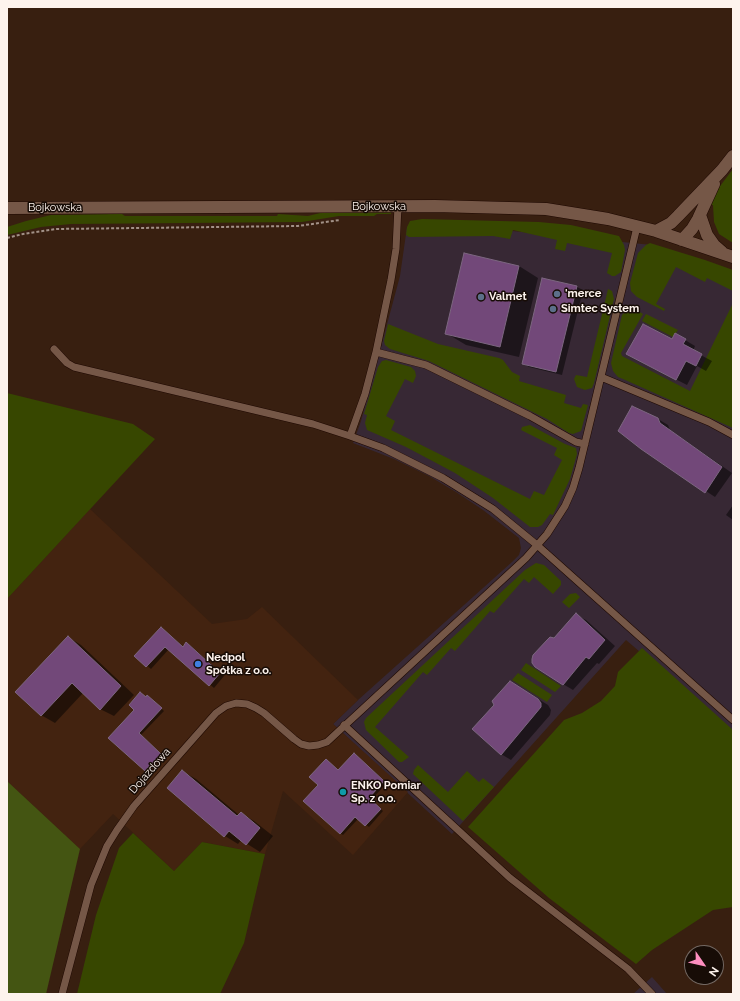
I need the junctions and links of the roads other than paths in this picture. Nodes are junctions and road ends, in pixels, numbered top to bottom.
1 (733, 156) edge
2 (722, 170) junction
3 (398, 206) junction
4 (13, 208) edge
5 (687, 208) junction
6 (7, 214) edge
7 (700, 215) junction
8 (637, 227) junction
9 (656, 231) junction
10 (682, 240) junction
11 (728, 256) edge
12 (54, 348) dead end
13 (376, 352) junction
14 (601, 377) junction
15 (733, 435) edge
16 (350, 436) junction
17 (585, 444) junction
18 (537, 545) junction
19 (733, 720) edge
20 (344, 725) junction
21 (62, 994) edge
22 (652, 994) edge

1 - 2 street
2 - 5 street
2 - 7 street
3 - 4 street, Bojkowska
3 - 8 street, Bojkowska
3 - 13 lane
4 - 6 street, Bojkowska
5 - 9 street
5 - 10 street
7 - 10 street
7 - 11 street
8 - 9 street, Bojkowska
8 - 14 lane, Dojazdowa
9 - 10 street, Bojkowska
10 - 11 street, Bojkowska
12 - 16 lane
13 - 16 lane
13 - 17 lane
14 - 15 lane
14 - 17 lane, Dojazdowa
16 - 18 lane
17 - 18 lane, Dojazdowa
18 - 19 lane
18 - 20 lane, Dojazdowa
20 - 21 lane, Dojazdowa
20 - 22 lane

